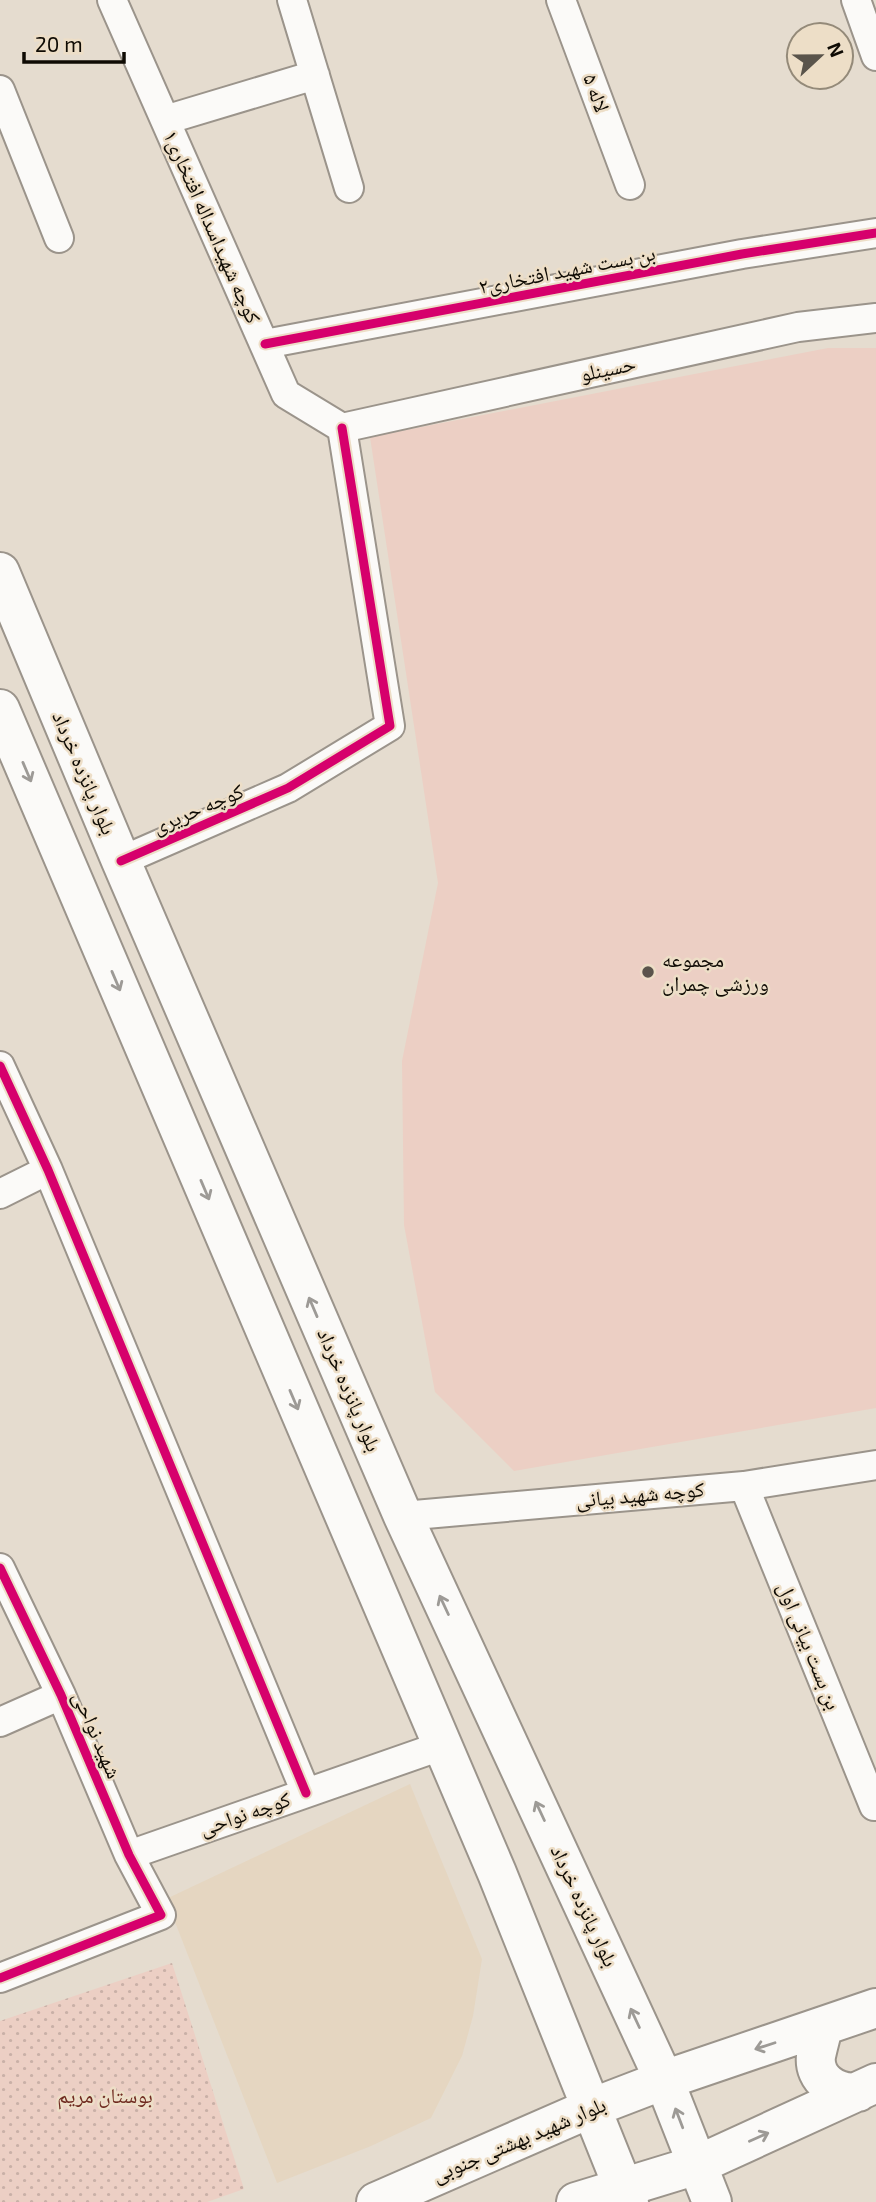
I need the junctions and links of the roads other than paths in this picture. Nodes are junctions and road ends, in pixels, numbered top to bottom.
1 (112, 0) edge
2 (292, 0) edge
3 (562, 0) edge
4 (856, 0) edge
5 (876, 56) edge
6 (315, 75) junction
7 (0, 90) edge
8 (165, 120) junction
9 (629, 185) dead end
10 (349, 188) dead end
11 (876, 233) edge
12 (59, 238) dead end
13 (876, 318) edge
14 (265, 344) junction
15 (342, 428) junction
16 (0, 572) edge
17 (0, 709) edge
18 (121, 861) junction
19 (0, 1066) edge
20 (48, 1170) junction
21 (0, 1194) edge
22 (876, 1465) edge
23 (744, 1486) junction
24 (403, 1516) junction
25 (0, 1568) edge
26 (61, 1695) junction
27 (0, 1721) edge
28 (441, 1746) junction
29 (306, 1793) junction
30 (874, 1806) edge
31 (129, 1855) junction
32 (0, 1978) edge
33 (876, 2008) edge
34 (823, 2027) junction
35 (664, 2080) junction
36 (867, 2087) edge
37 (591, 2108) junction
38 (696, 2165) junction
39 (626, 2195) edge
40 (393, 2199) edge
41 (576, 2202) edge
42 (712, 2202) edge

1 - 8 street, کوچه شهیداسداله افتخاری۱
2 - 6 street
3 - 9 street, لاله ۵
4 - 5 street
6 - 8 street
6 - 10 street
7 - 12 street
8 - 14 street, کوچه شهیداسداله افتخاری۱
11 - 14 street, بن بست شهید افتخاری۲
13 - 15 street, حسینلو
14 - 15 street, کوچه شهیداسداله افتخاری۱
15 - 18 street, کوچه حریری
16 - 18 main road, بلوار پانزده خرداد
17 -> 28 main road
24 -> 18 main road, بلوار پانزده خرداد
19 - 20 street
20 - 21 street
20 - 29 street
22 - 23 street, کوچه شهید بیانی
23 - 24 street, کوچه شهید بیانی
23 - 30 street, بن بست بیانی اول
35 -> 24 main road, بلوار پانزده خرداد
25 - 26 street, شهید نواحی
26 - 27 street
26 - 31 street, شهید نواحی
28 - 29 street, کوچه نواحی
28 - 37 main road
29 - 31 street, کوچه نواحی
31 - 32 street, شهید نواحی
33 - 34 main road, بلوار شهید بهشتی جنوبی
34 -> 35 main road, بلوار شهید بهشتی جنوبی
34 - 36 main road
35 - 37 main road, بلوار شهید بهشتی جنوبی
38 -> 35 main road, بلوار پانزده خرداد
38 -> 36 main road
37 - 39 main road
37 - 40 main road, بلوار شهید بهشتی جنوبی
38 - 39 main road
38 - 42 main road, بلوار پانزده خرداد
39 - 41 main road

